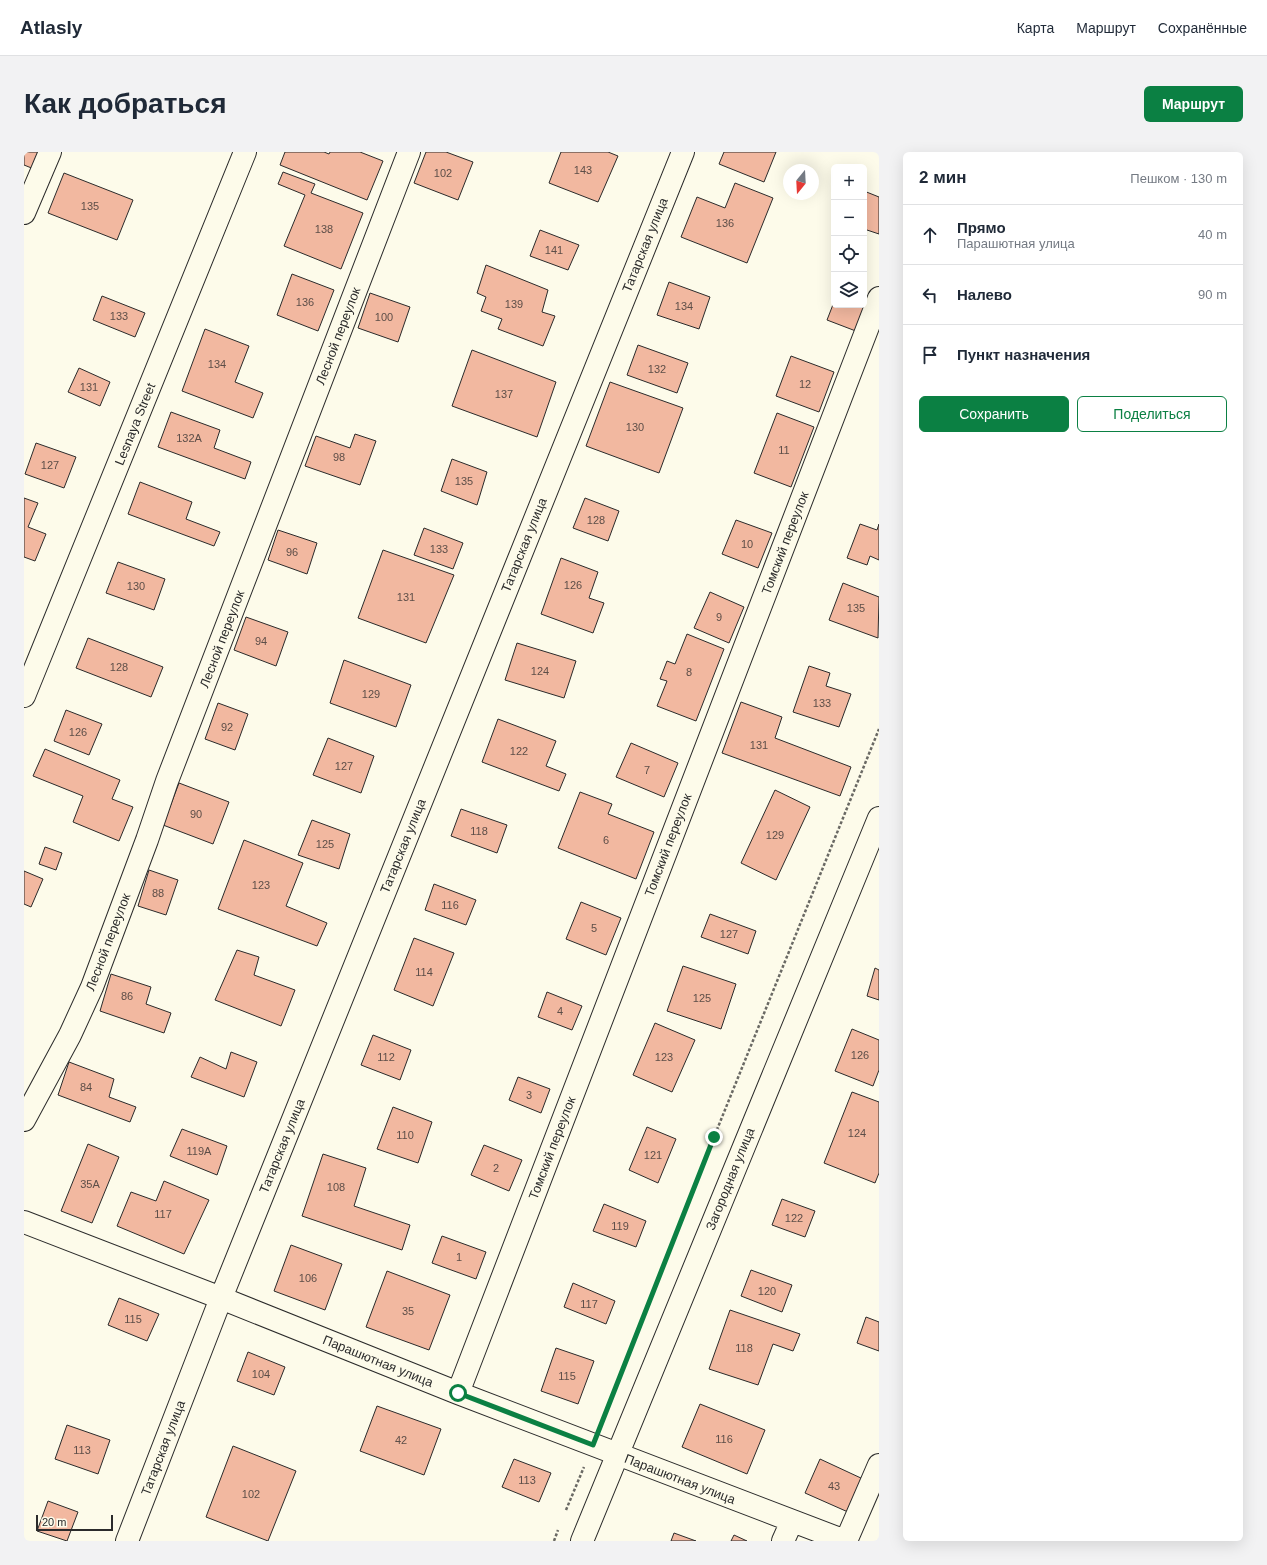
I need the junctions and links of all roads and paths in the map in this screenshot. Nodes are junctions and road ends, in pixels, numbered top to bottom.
1 (50, 152) edge
2 (245, 152) edge
3 (410, 152) edge
4 (683, 152) edge
5 (24, 213) edge
6 (879, 298) edge
7 (24, 696) edge
8 (879, 729) edge
9 (879, 818) edge
10 (24, 1120) edge
11 (24, 1222) edge
12 (221, 1298) junction
13 (458, 1393) junction
14 (593, 1445) junction
15 (617, 1455) junction
16 (879, 1465) edge
17 (566, 1512) dead end
18 (792, 1521) junction
19 (560, 1526) dead end
20 (127, 1541) edge
21 (554, 1541) edge
22 (582, 1541) edge
23 (783, 1541) edge
24 (845, 1541) edge

1 - 5 street
2 - 7 street, Lesnaya Street
3 - 10 street, Лесной переулок
4 - 12 street, Татарская улица
6 - 13 street, Томский переулок
8 - 14 path
9 - 15 street, Загородная улица
11 - 12 street, Парашютная улица
12 - 13 street, Парашютная улица
12 - 20 street, Татарская улица
13 - 14 street, Парашютная улица
14 - 15 street, Парашютная улица
14 - 17 path
15 - 18 street, Парашютная улица
15 - 22 street, Загородная улица
16 - 24 street
18 - 23 street
18 - 24 street, Парашютная улица
19 - 21 path

